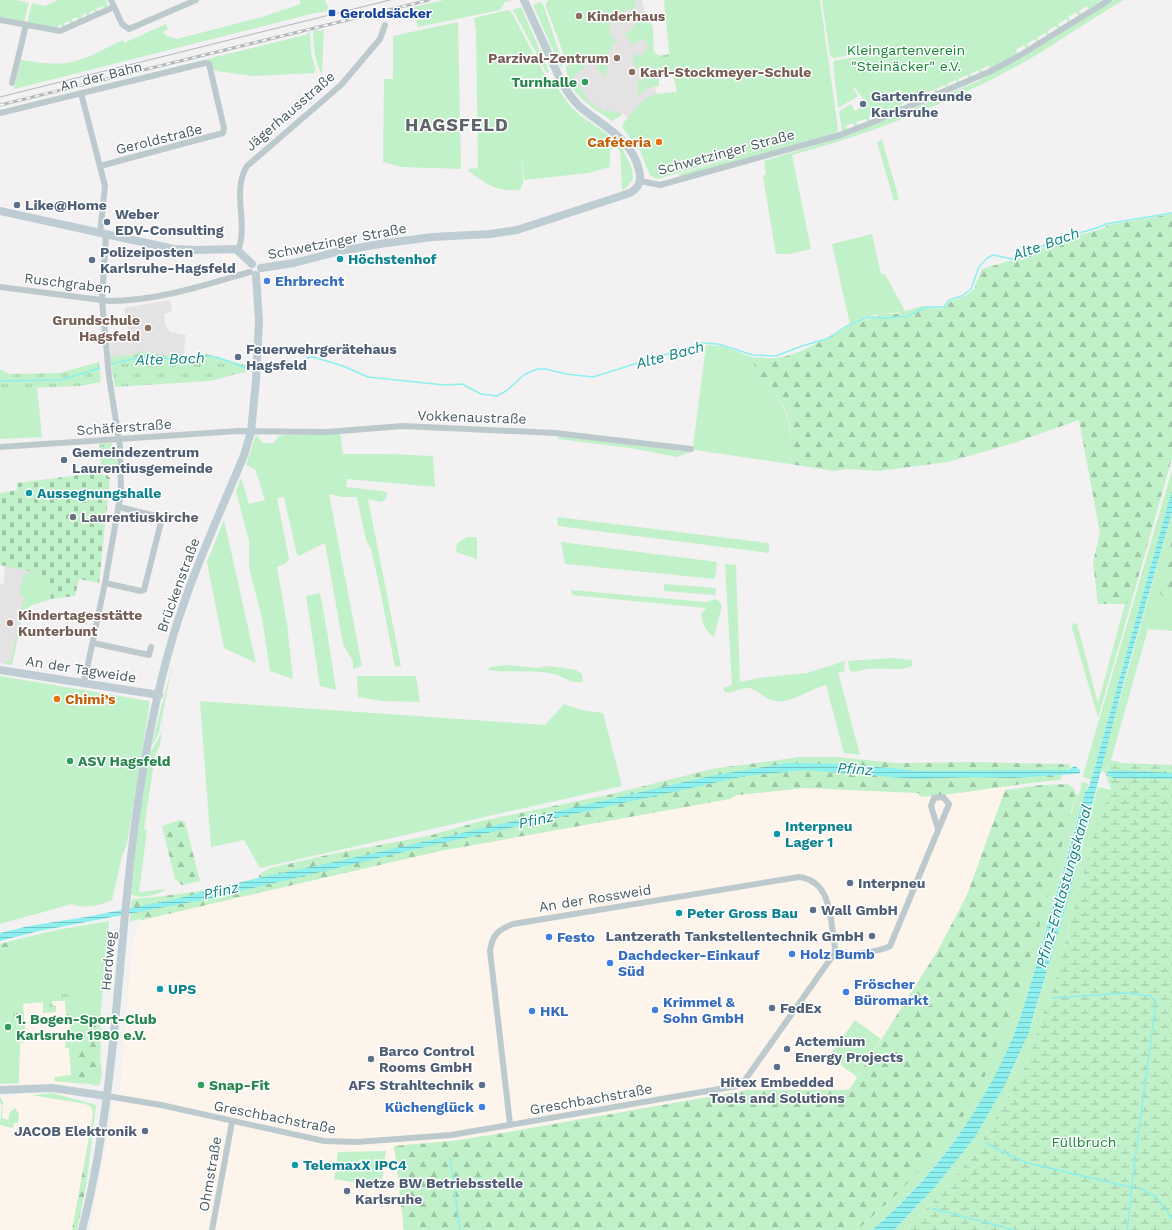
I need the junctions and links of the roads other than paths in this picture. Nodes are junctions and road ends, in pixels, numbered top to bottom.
1 (111, 0) edge
2 (196, 0) edge
3 (524, 0) edge
4 (1109, 0) edge
5 (114, 7) junction
6 (0, 20) edge
7 (26, 25) junction
8 (385, 25) dead end
9 (12, 83) dead end
10 (81, 93) junction
11 (0, 113) edge
12 (223, 133) joint
13 (100, 166) junction
14 (640, 181) junction
15 (0, 211) edge
16 (103, 233) junction
17 (238, 250) junction
18 (255, 270) junction
19 (0, 287) edge
20 (102, 300) junction
21 (251, 432) junction
22 (118, 438) junction
23 (0, 448) edge
24 (691, 449) dead end
25 (119, 507) junction
26 (105, 583) junction
27 (93, 643) junction
28 (151, 647) dead end
29 (0, 670) edge
30 (84, 682) junction
31 (159, 695) junction
32 (938, 829) junction
33 (834, 954) junction
34 (0, 1090) edge
35 (107, 1096) junction
36 (232, 1122) junction
37 (510, 1124) junction
38 (82, 1230) edge
39 (212, 1230) edge

1 - 5 street
2 - 5 street
3 - 14 main road
4 - 14 street, Schwetzinger Straße
5 - 7 street
6 - 7 street
7 - 9 street
8 - 17 street, Jägerhausstraße
10 - 11 street, An der Bahn
10 - 12 street, An der Bahn
10 - 13 street
12 - 13 street, Geroldstraße
13 - 16 street
14 - 18 main road, Schwetzinger Straße
15 - 16 main road
16 - 17 main road
16 - 20 street
17 - 18 main road
18 - 20 street, Ruschgraben
18 - 21 main road, Brückenstraße
19 - 20 street, Ruschgraben
20 - 22 street
21 - 22 street, Schäferstraße
21 - 24 street, Vokkenaustraße
21 - 31 main road, Brückenstraße
22 - 23 street, Schäferstraße
22 - 25 street
25 - 26 street
25 - 26 street
26 - 27 street
27 - 28 street
27 - 30 street
29 - 30 main road, An der Tagweide
30 - 31 main road, An der Tagweide
31 - 35 main road, Herdweg
32 - 32 street
32 - 33 street
33 - 37 street, Greschbachstraße
33 - 37 street, An der Rossweid
34 - 35 main road
35 - 36 street, Greschbachstraße
35 - 38 main road, Herdweg
36 - 37 street, Greschbachstraße
36 - 39 street, Ohmstraße

